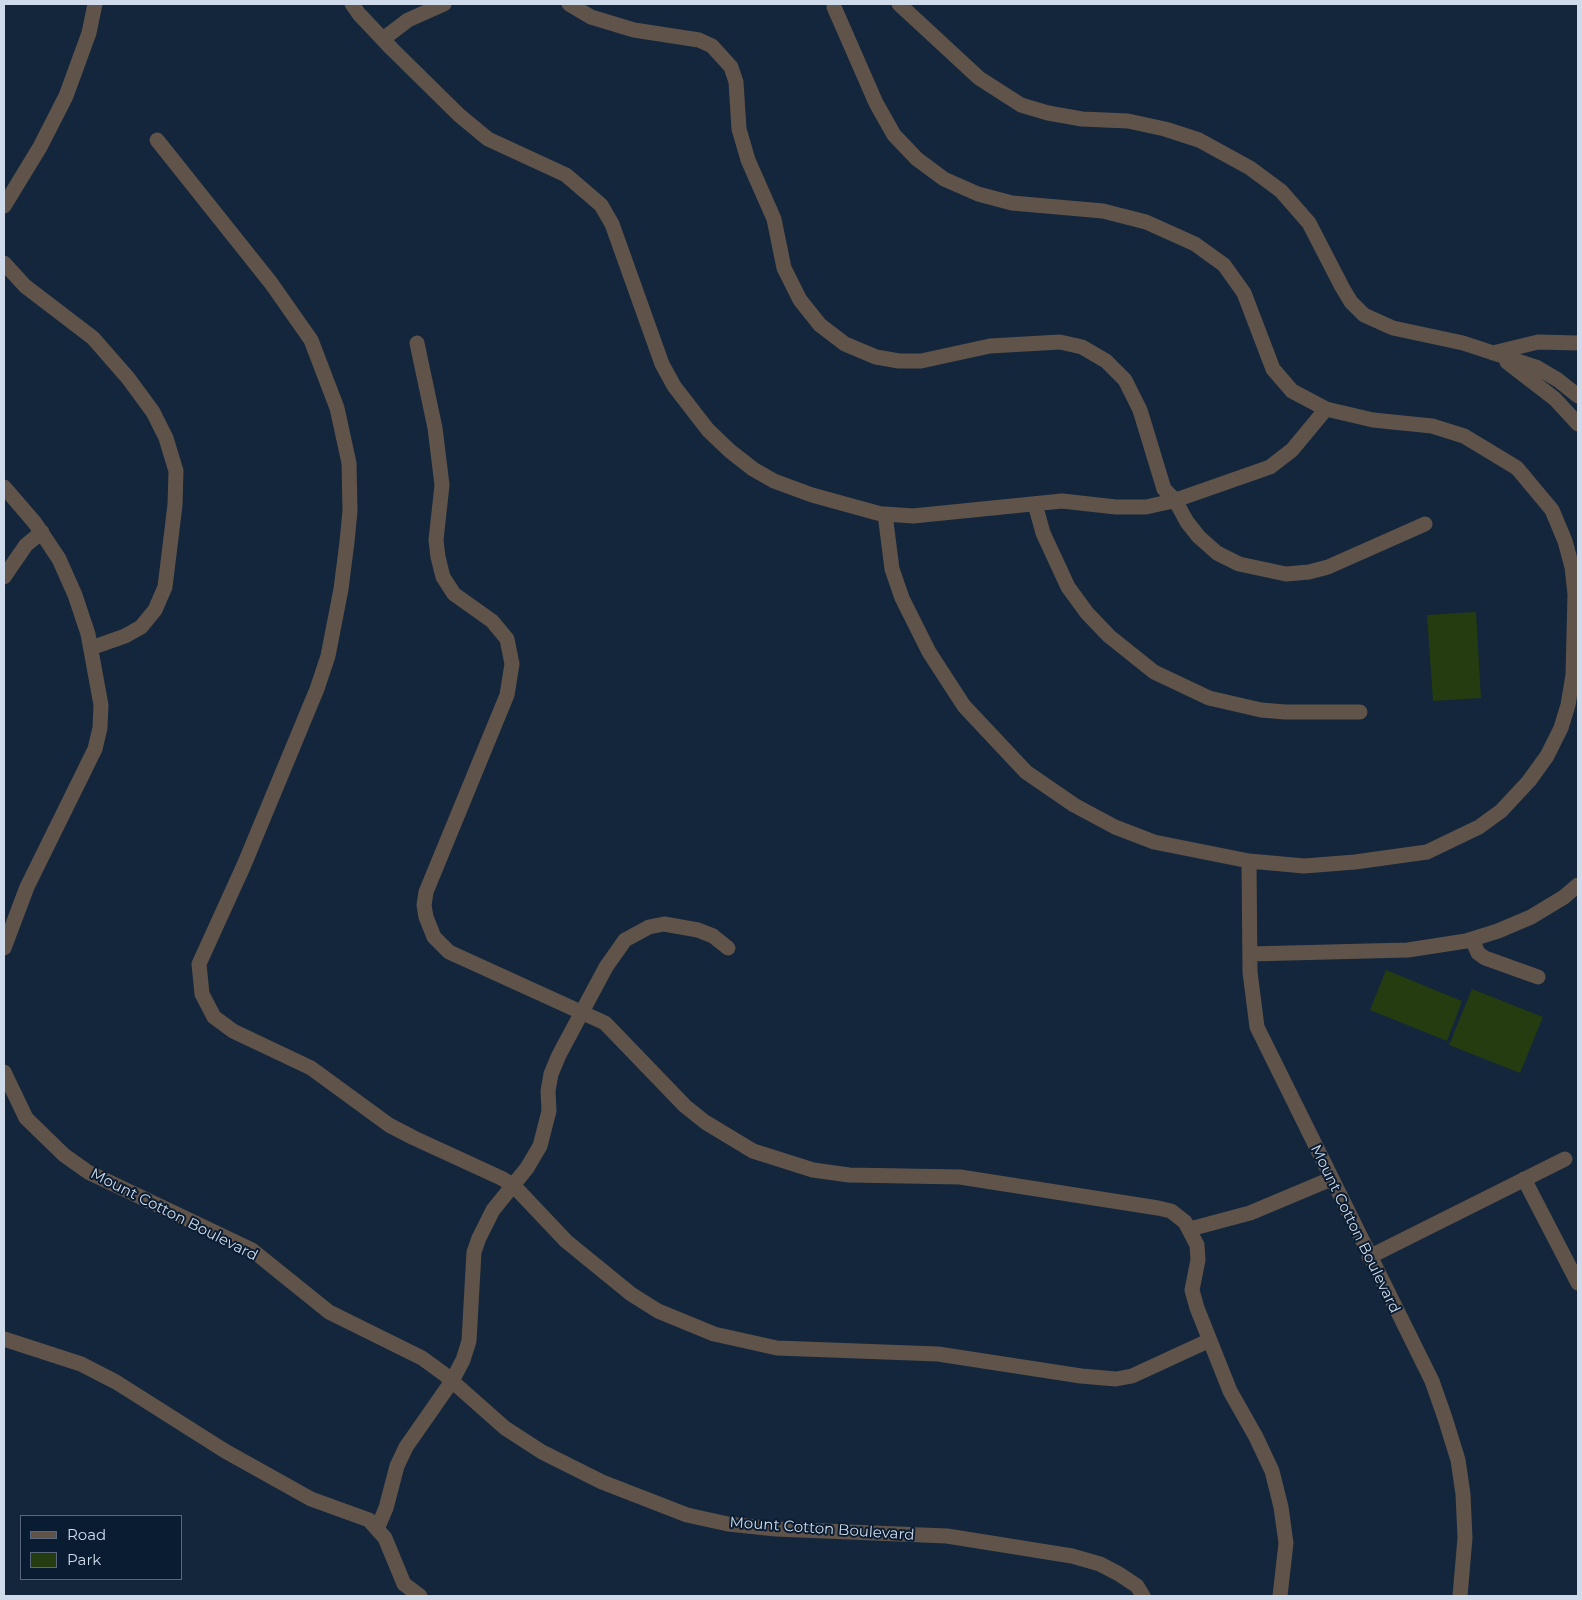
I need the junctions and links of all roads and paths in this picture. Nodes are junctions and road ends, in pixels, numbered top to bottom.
1 (95, 4) edge
2 (352, 4) edge
3 (444, 4) edge
4 (569, 4) edge
5 (900, 4) edge
6 (834, 7) dead end
7 (383, 39) junction
8 (157, 140) dead end
9 (4, 206) edge
10 (4, 263) edge
11 (417, 343) dead end
12 (1578, 343) edge
13 (1493, 353) junction
14 (1521, 366) junction
15 (1578, 396) edge
16 (1326, 409) junction
17 (1578, 424) edge
18 (4, 487) edge
19 (1175, 500) junction
20 (1035, 504) junction
21 (886, 514) junction
22 (1425, 524) dead end
23 (42, 532) junction
24 (4, 577) edge
25 (91, 648) junction
26 (1360, 712) dead end
27 (1249, 862) junction
28 (1578, 885) edge
29 (1472, 939) junction
30 (4, 948) edge
31 (728, 948) dead end
32 (1250, 954) junction
33 (1538, 977) dead end
34 (582, 1012) junction
35 (4, 1072) edge
36 (1564, 1159) dead end
37 (1524, 1179) junction
38 (1331, 1180) junction
39 (513, 1185) junction
40 (1190, 1230) junction
41 (1369, 1257) junction
42 (1578, 1283) edge
43 (4, 1338) edge
44 (1208, 1341) junction
45 (452, 1381) junction
46 (377, 1528) junction
47 (420, 1596) edge
48 (1143, 1596) edge
49 (1280, 1596) edge
50 (1460, 1596) edge

1 - 9 street
2 - 7 street
3 - 7 street
4 - 19 street
5 - 13 street
6 - 16 street
7 - 21 street
8 - 39 street
10 - 25 street
11 - 34 street
12 - 13 street
13 - 14 street
14 - 15 street
14 - 17 street
16 - 19 street
16 - 27 street
18 - 23 street
19 - 20 street
19 - 22 street
20 - 21 street
20 - 26 street
21 - 27 street
23 - 24 street
23 - 25 street
25 - 30 street
27 - 32 street, Mount Cotton Boulevard
28 - 29 street
29 - 32 street
29 - 33 street
31 - 34 street
32 - 38 street, Mount Cotton Boulevard
34 - 39 street
34 - 40 street
35 - 45 street, Mount Cotton Boulevard
36 - 37 street
37 - 41 street
37 - 42 street
38 - 40 street
38 - 41 street, Mount Cotton Boulevard
39 - 44 street
39 - 45 street
40 - 44 street
41 - 50 street, Mount Cotton Boulevard
43 - 46 street
44 - 49 street
45 - 46 street
45 - 48 street, Mount Cotton Boulevard
46 - 47 street

